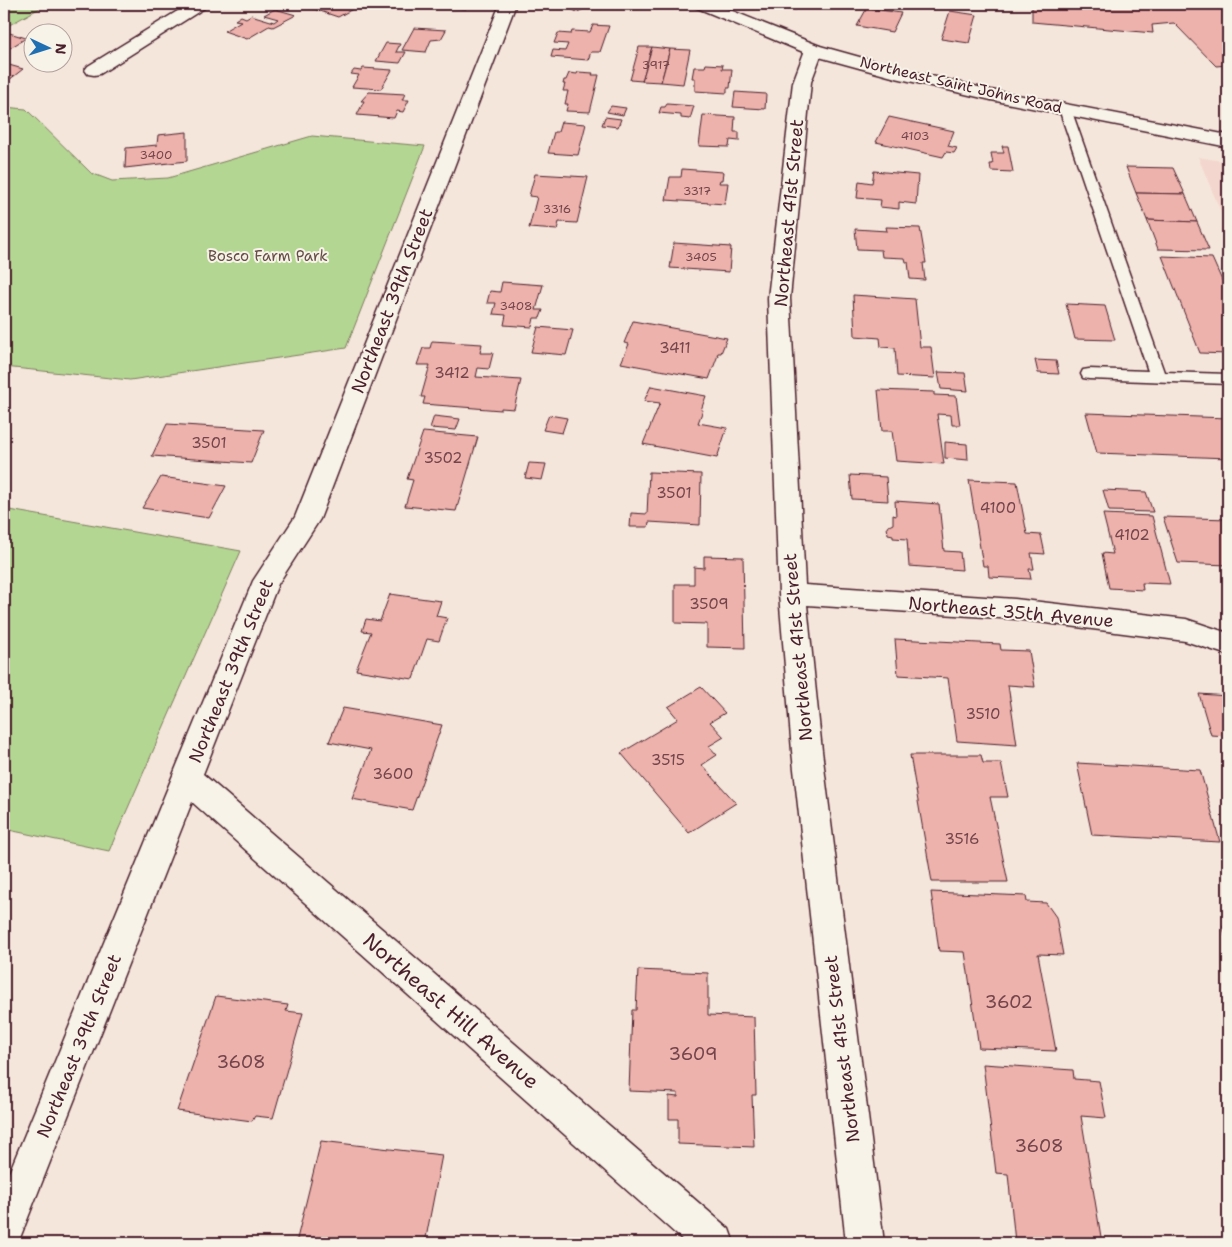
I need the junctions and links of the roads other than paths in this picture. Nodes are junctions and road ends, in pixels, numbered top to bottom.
1 (200, 4) edge
2 (508, 4) edge
3 (701, 4) edge
4 (814, 50) junction
5 (94, 70) dead end
6 (1065, 109) junction
7 (1228, 141) edge
8 (1089, 374) dead end
9 (1158, 376) junction
10 (1228, 379) edge
11 (792, 594) junction
12 (1228, 644) edge
13 (187, 779) junction
14 (4, 1231) edge
15 (715, 1243) edge
16 (865, 1243) edge

1 - 5 street
2 - 13 street, Northeast 39th Street
3 - 4 street, Northeast Saint Johns Road
4 - 6 street, Northeast Saint Johns Road
4 - 11 street, Northeast 41st Street
6 - 7 street, Northeast Saint Johns Road
6 - 9 lane
8 - 9 lane
9 - 10 lane
11 - 12 street, Northeast 35th Avenue
11 - 16 street, Northeast 41st Street
13 - 14 street, Northeast 39th Street
13 - 15 street, Northeast Hill Avenue

